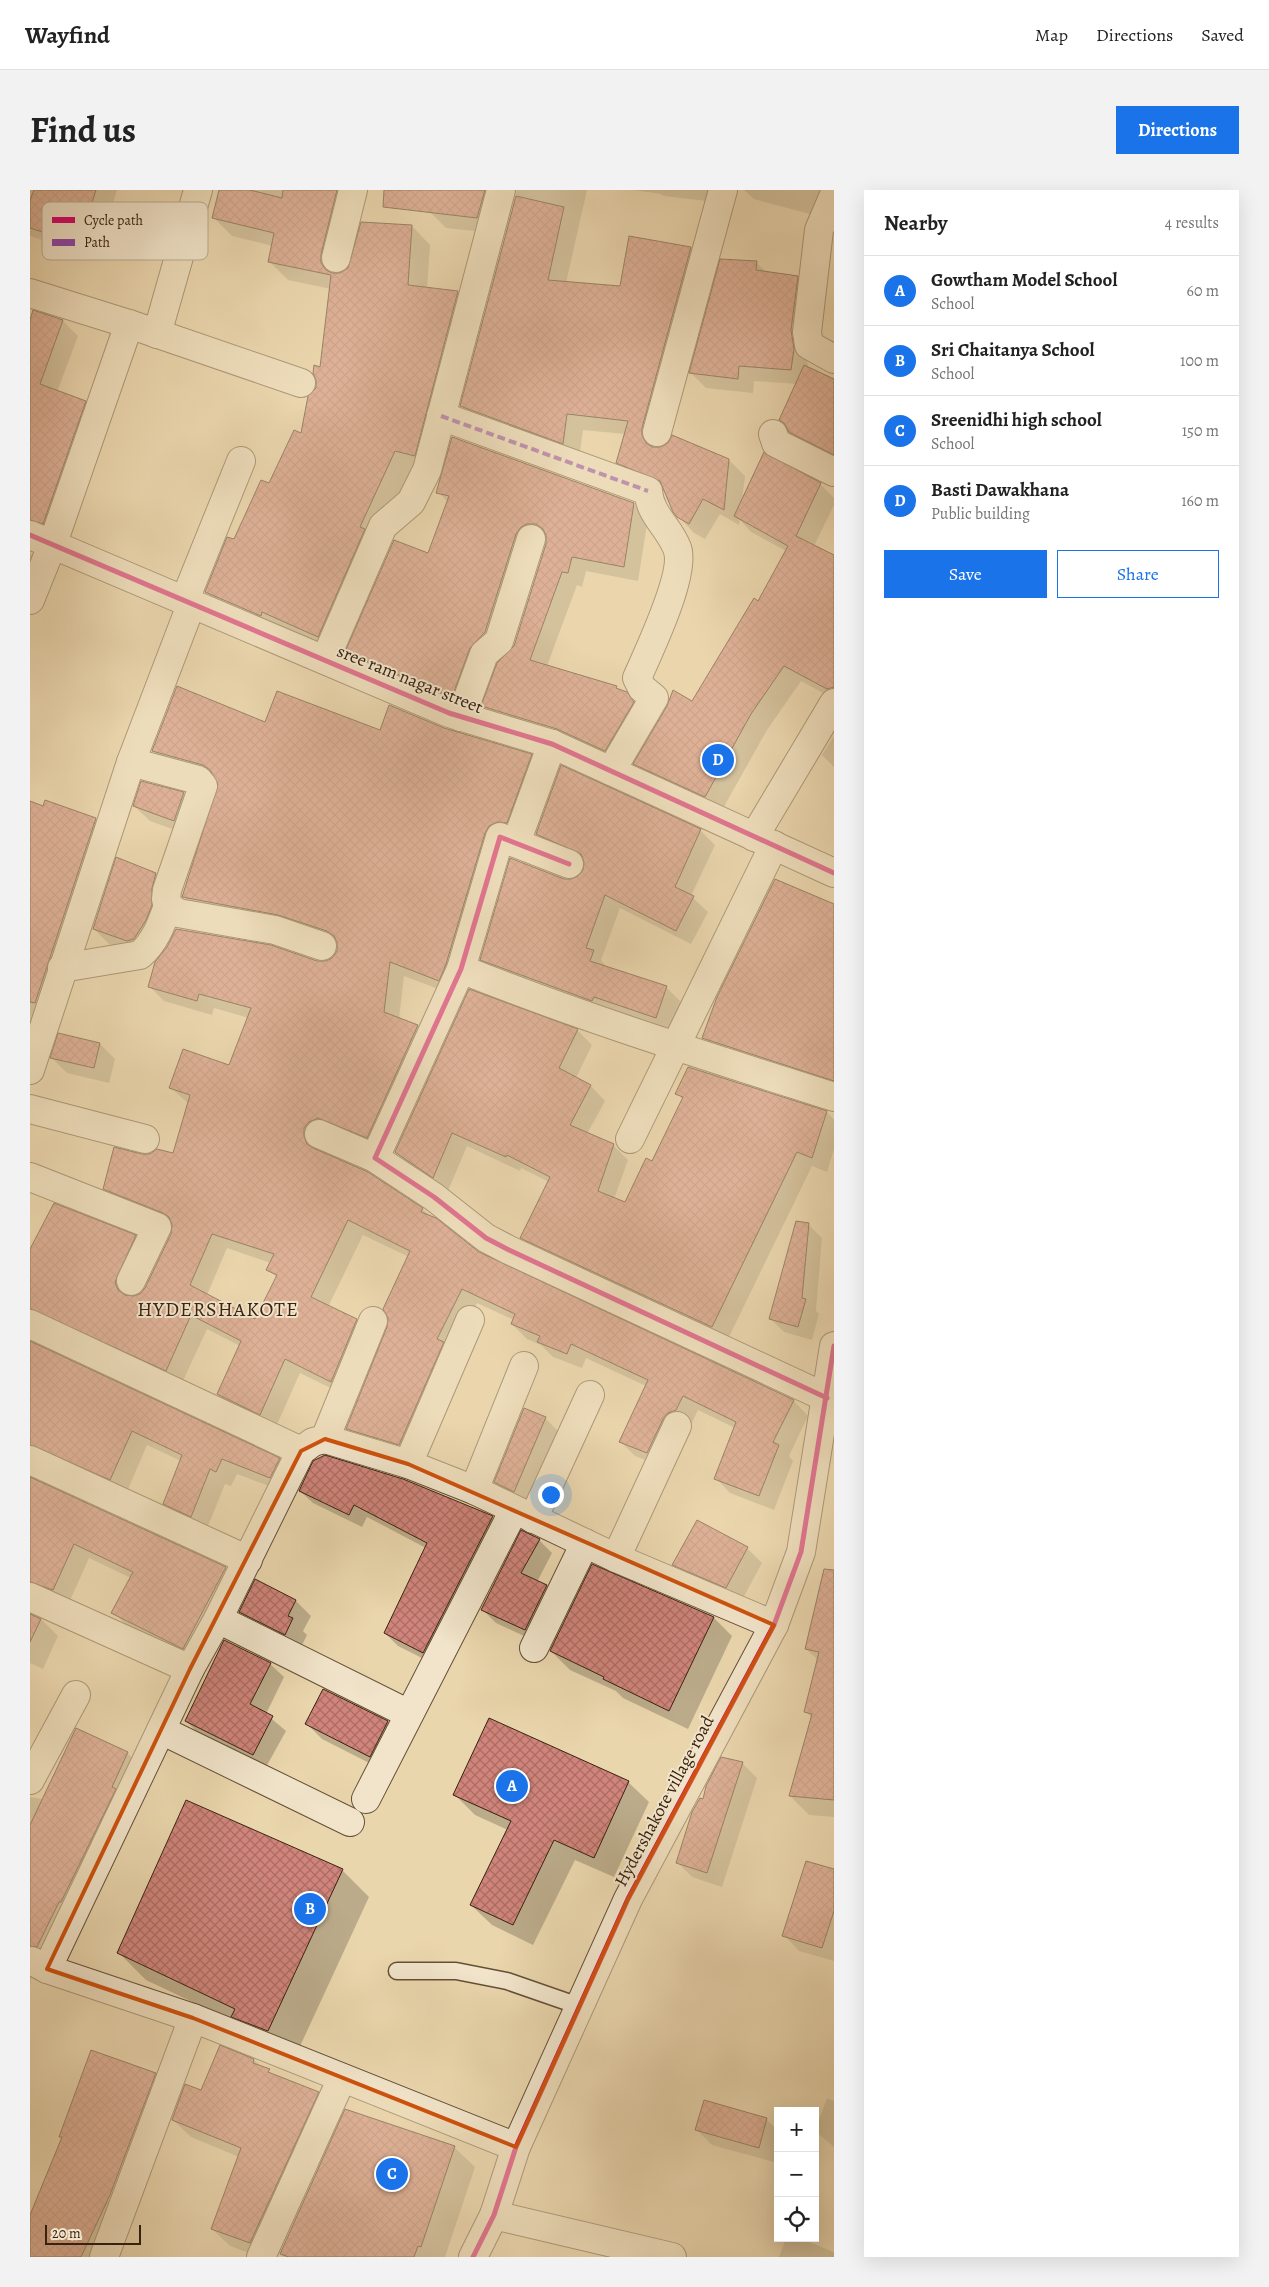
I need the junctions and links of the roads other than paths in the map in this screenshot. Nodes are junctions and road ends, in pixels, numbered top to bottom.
1 (353, 190) edge
2 (501, 190) edge
3 (723, 190) edge
4 (834, 195) edge
5 (336, 258) dead end
6 (178, 260) edge
7 (30, 293) edge
8 (129, 324) junction
9 (157, 334) junction
10 (834, 358) edge
11 (301, 383) dead end
12 (442, 416) junction
13 (657, 432) dead end
14 (772, 434) dead end
15 (240, 461) dead end
16 (834, 472) edge
17 (41, 539) edge
18 (532, 539) dead end
19 (30, 600) edge
20 (188, 603) junction
21 (326, 660) junction
22 (834, 703) edge
23 (461, 717) junction
24 (552, 744) junction
25 (131, 762) junction
26 (611, 771) junction
27 (764, 841) junction
28 (516, 843) junction
29 (569, 864) dead end
30 (834, 873) edge
31 (168, 906) junction
32 (322, 946) dead end
33 (62, 968) junction
34 (461, 969) junction
35 (675, 1046) junction
36 (30, 1070) edge
37 (834, 1097) edge
38 (30, 1109) edge
39 (319, 1134) dead end
40 (145, 1139) dead end
41 (630, 1139) dead end
42 (375, 1158) junction
43 (30, 1177) edge
44 (131, 1281) dead end
45 (470, 1320) dead end
46 (373, 1321) dead end
47 (30, 1324) edge
48 (834, 1346) edge
49 (524, 1366) dead end
50 (590, 1395) dead end
51 (827, 1398) junction
52 (677, 1426) dead end
53 (326, 1439) junction
54 (827, 1444) edge
55 (301, 1451) junction
56 (30, 1460) edge
57 (408, 1464) junction
58 (474, 1490) junction
59 (523, 1514) junction
60 (585, 1543) junction
61 (616, 1558) junction
62 (248, 1560) junction
63 (30, 1597) edge
64 (218, 1618) junction
65 (774, 1625) junction
66 (534, 1648) dead end
67 (190, 1669) junction
68 (76, 1695) dead end
69 (409, 1714) junction
70 (161, 1730) junction
71 (30, 1780) edge
72 (366, 1799) dead end
73 (350, 1822) dead end
74 (39, 1964) edge
75 (397, 1971) dead end
76 (579, 2006) junction
77 (193, 2018) junction
78 (342, 2078) junction
79 (516, 2147) junction
80 (494, 2215) junction
81 (104, 2257) edge
82 (261, 2257) edge
83 (473, 2257) edge
84 (672, 2257) edge

1 - 5 street
2 - 12 street
3 - 13 street
4 - 10 street
6 - 9 street
7 - 8 street
8 - 9 street
8 - 17 street
9 - 11 street
12 - 21 street
12 - 26 street
14 - 16 street
15 - 20 street
17 - 19 street
17 - 20 street, sree ram nagar street
18 - 23 street
20 - 21 street, sree ram nagar street
20 - 25 street
21 - 23 street, sree ram nagar street
22 - 27 street
23 - 24 street, sree ram nagar street
24 - 26 street, sree ram nagar street
24 - 28 street
25 - 31 street
25 - 33 street
26 - 27 street, sree ram nagar street
27 - 30 street, sree ram nagar street
27 - 35 street
28 - 29 street
28 - 34 street
31 - 32 street
31 - 33 street
33 - 36 street
34 - 35 street
34 - 42 street
35 - 37 street
35 - 41 street
38 - 40 street
39 - 42 street
42 - 51 street
43 - 44 street
45 - 57 street
46 - 53 street
47 - 55 street
48 - 51 street, Hydershakote village road
49 - 58 street
50 - 59 street
51 - 54 street, Hydershakote village road
52 - 61 street
53 - 55 street
53 - 57 street
54 - 65 street, Hydershakote village road
55 - 62 street
56 - 62 street
57 - 58 street
58 - 59 street
59 - 60 street
59 - 69 street
60 - 61 street
60 - 66 street
61 - 65 street
62 - 64 street
63 - 67 street
64 - 67 street
64 - 69 street
65 - 76 street, Hydershakote village road
67 - 70 street
68 - 71 street
69 - 72 street
70 - 73 street
70 - 74 street
74 - 77 street
75 - 76 lane
76 - 79 street, Hydershakote village road
77 - 78 street
77 - 81 street
78 - 79 street
78 - 82 street
79 - 80 street, Hydershakote village road
80 - 83 street, Hydershakote village road
80 - 84 street

